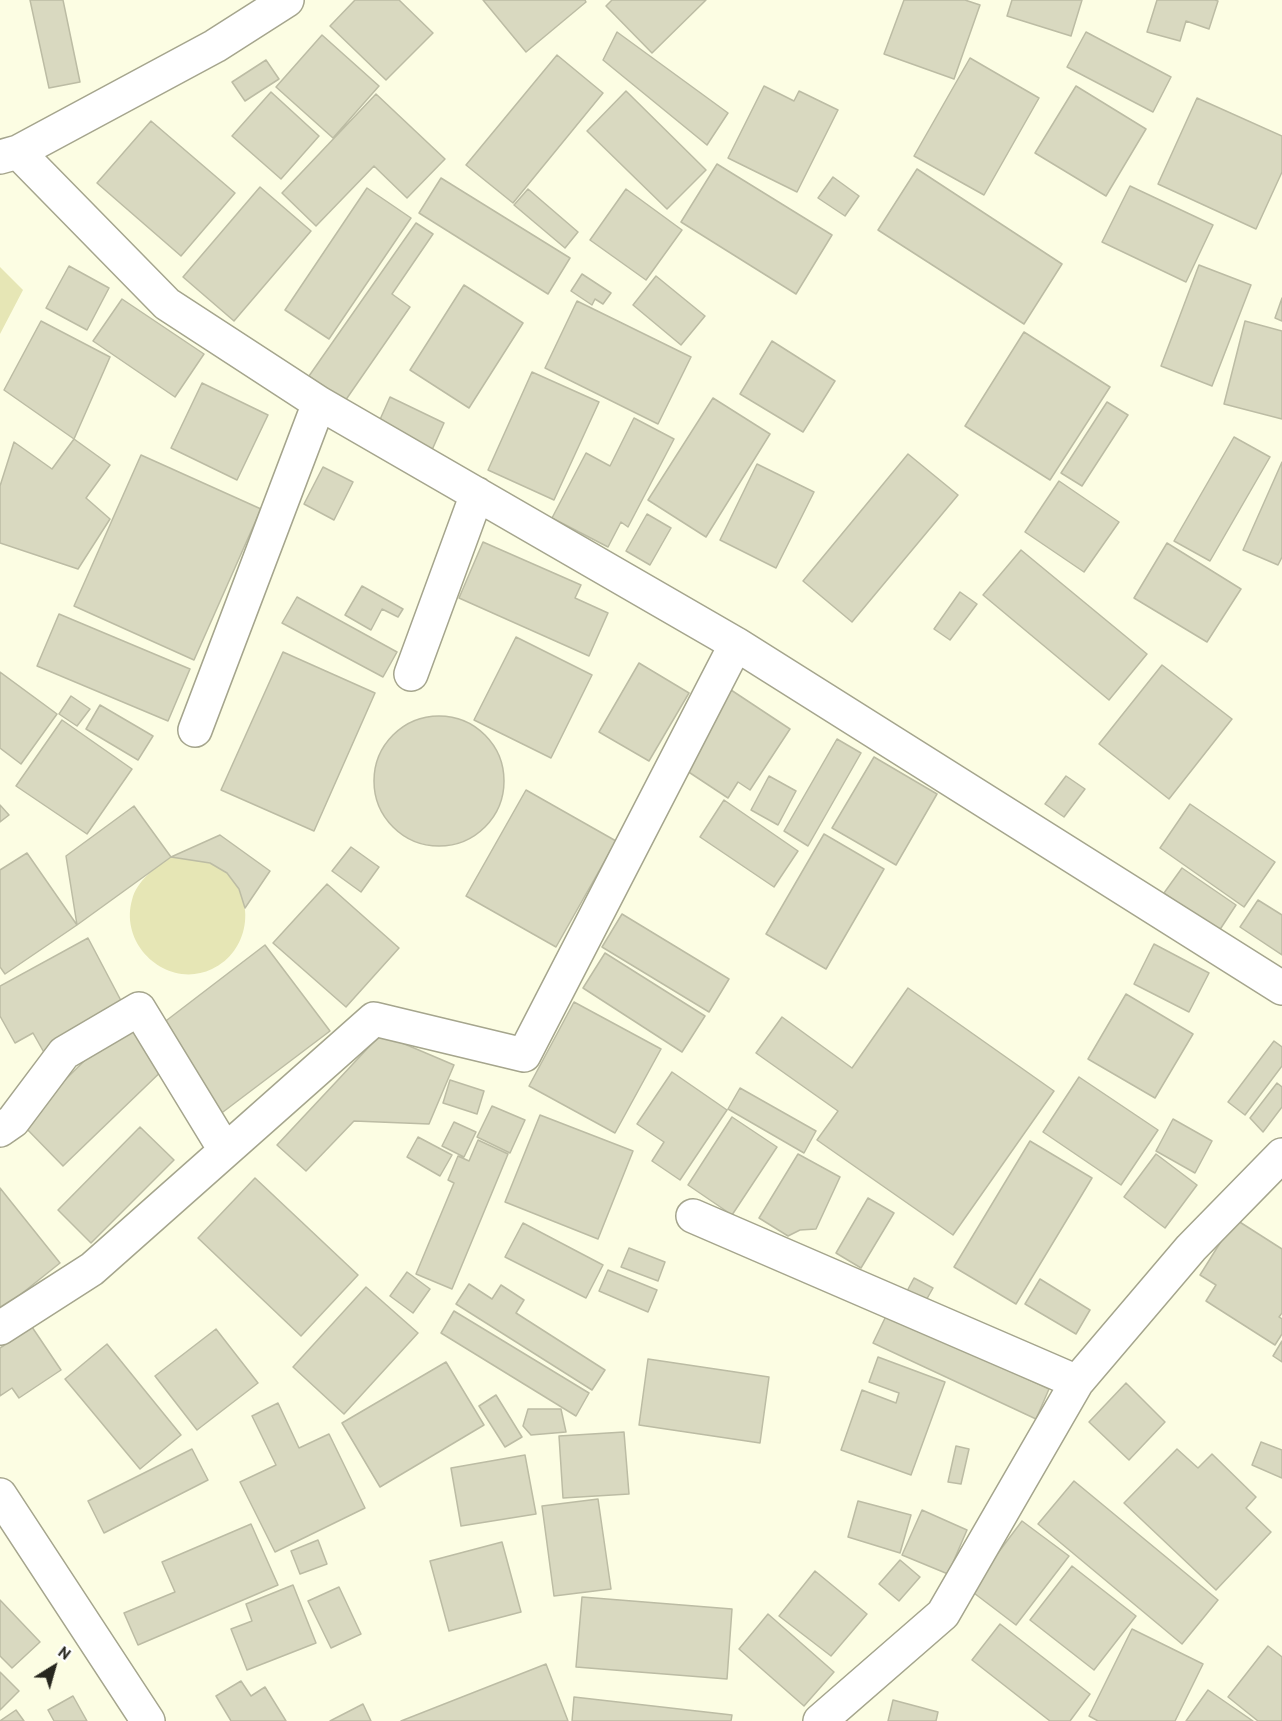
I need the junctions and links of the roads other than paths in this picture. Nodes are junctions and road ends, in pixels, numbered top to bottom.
1 (287, 0) edge
2 (9, 154) edge
3 (319, 403) junction
4 (477, 494) junction
5 (736, 644) junction
6 (411, 674) dead end
7 (195, 730) dead end
8 (1282, 988) edge
9 (0, 1130) edge
10 (225, 1150) junction
11 (1282, 1155) edge
12 (693, 1216) dead end
13 (0, 1328) edge
14 (1077, 1382) junction
15 (0, 1495) edge
16 (146, 1720) edge
17 (820, 1721) edge

1 - 2 street
2 - 3 street
3 - 4 street
3 - 7 street
4 - 5 street
4 - 6 street
5 - 8 street
5 - 10 street
9 - 10 street
10 - 13 street
11 - 14 street
12 - 14 street
14 - 17 street
15 - 16 street

